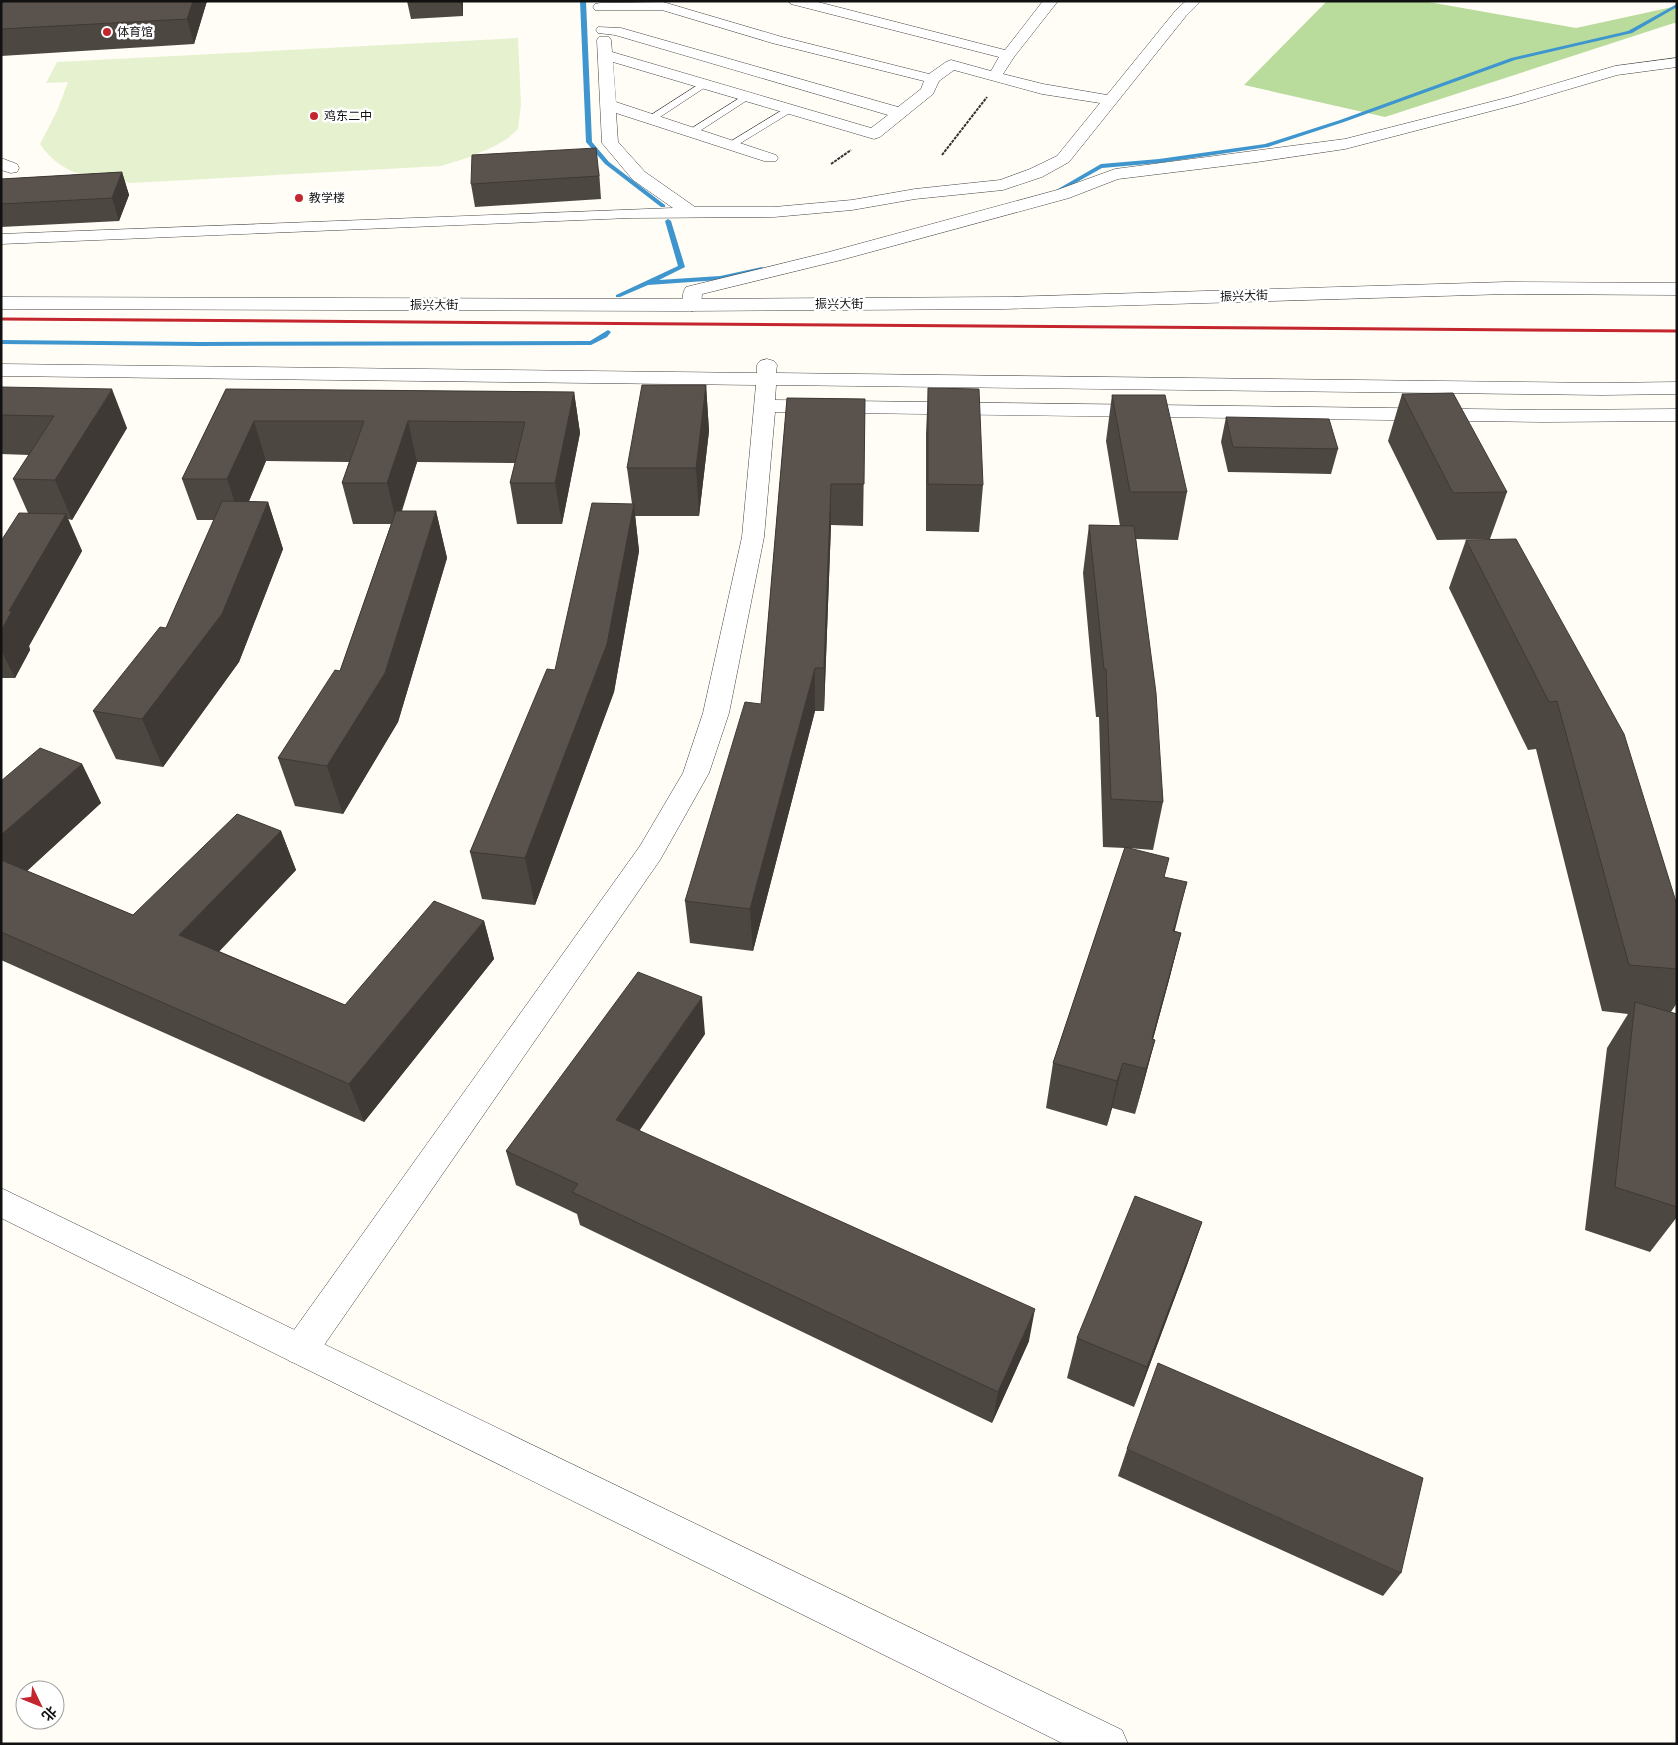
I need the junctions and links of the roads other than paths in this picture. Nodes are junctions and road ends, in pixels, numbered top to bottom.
1 (796, 1) edge
2 (1051, 1) edge
3 (1194, 1) edge
4 (599, 4) edge
5 (603, 30) junction
6 (974, 47) junction
7 (606, 55) junction
8 (1008, 55) junction
9 (1677, 62) edge
10 (951, 65) junction
11 (997, 77) junction
12 (932, 79) junction
13 (704, 84) junction
14 (746, 97) junction
15 (1111, 100) junction
16 (608, 105) junction
17 (789, 109) junction
18 (900, 113) junction
19 (650, 119) junction
20 (691, 132) junction
21 (730, 145) junction
22 (770, 158) dead end
23 (1062, 160) junction
24 (1102, 179) junction
25 (692, 213) junction
26 (1, 239) edge
27 (700, 271) dead end
28 (1677, 288) edge
29 (692, 298) junction
30 (1, 303) edge
31 (1, 359) edge
32 (767, 365) junction
33 (1, 370) edge
34 (1677, 372) edge
35 (1677, 388) edge
36 (765, 406) junction
37 (1677, 415) edge
38 (1, 1202) edge
39 (301, 1350) junction
40 (1108, 1744) edge

1 - 6 street
2 - 8 street
3 - 15 street
4 - 5 street
4 - 12 street
5 - 7 street
5 - 18 street
6 - 8 street
6 - 10 street
7 - 13 street
7 - 16 street
8 - 11 street
9 - 24 street
10 - 11 street
10 - 12 street
11 - 15 street
12 - 18 street
13 - 14 street
13 - 19 lane
14 - 17 street
14 - 20 lane
15 - 23 street
16 - 19 street
16 - 25 street
17 - 18 street
17 - 21 lane
19 - 20 street
20 - 21 street
21 - 22 street
23 - 24 street
23 - 25 street
24 - 29 street
25 - 26 street
27 - 29 street
28 - 29 street, 振兴大街
29 - 30 street, 振兴大街
31 - 32 street
32 - 34 street
32 - 36 street
33 - 35 street
36 - 37 street
36 - 39 street
38 - 39 street
39 - 40 street

